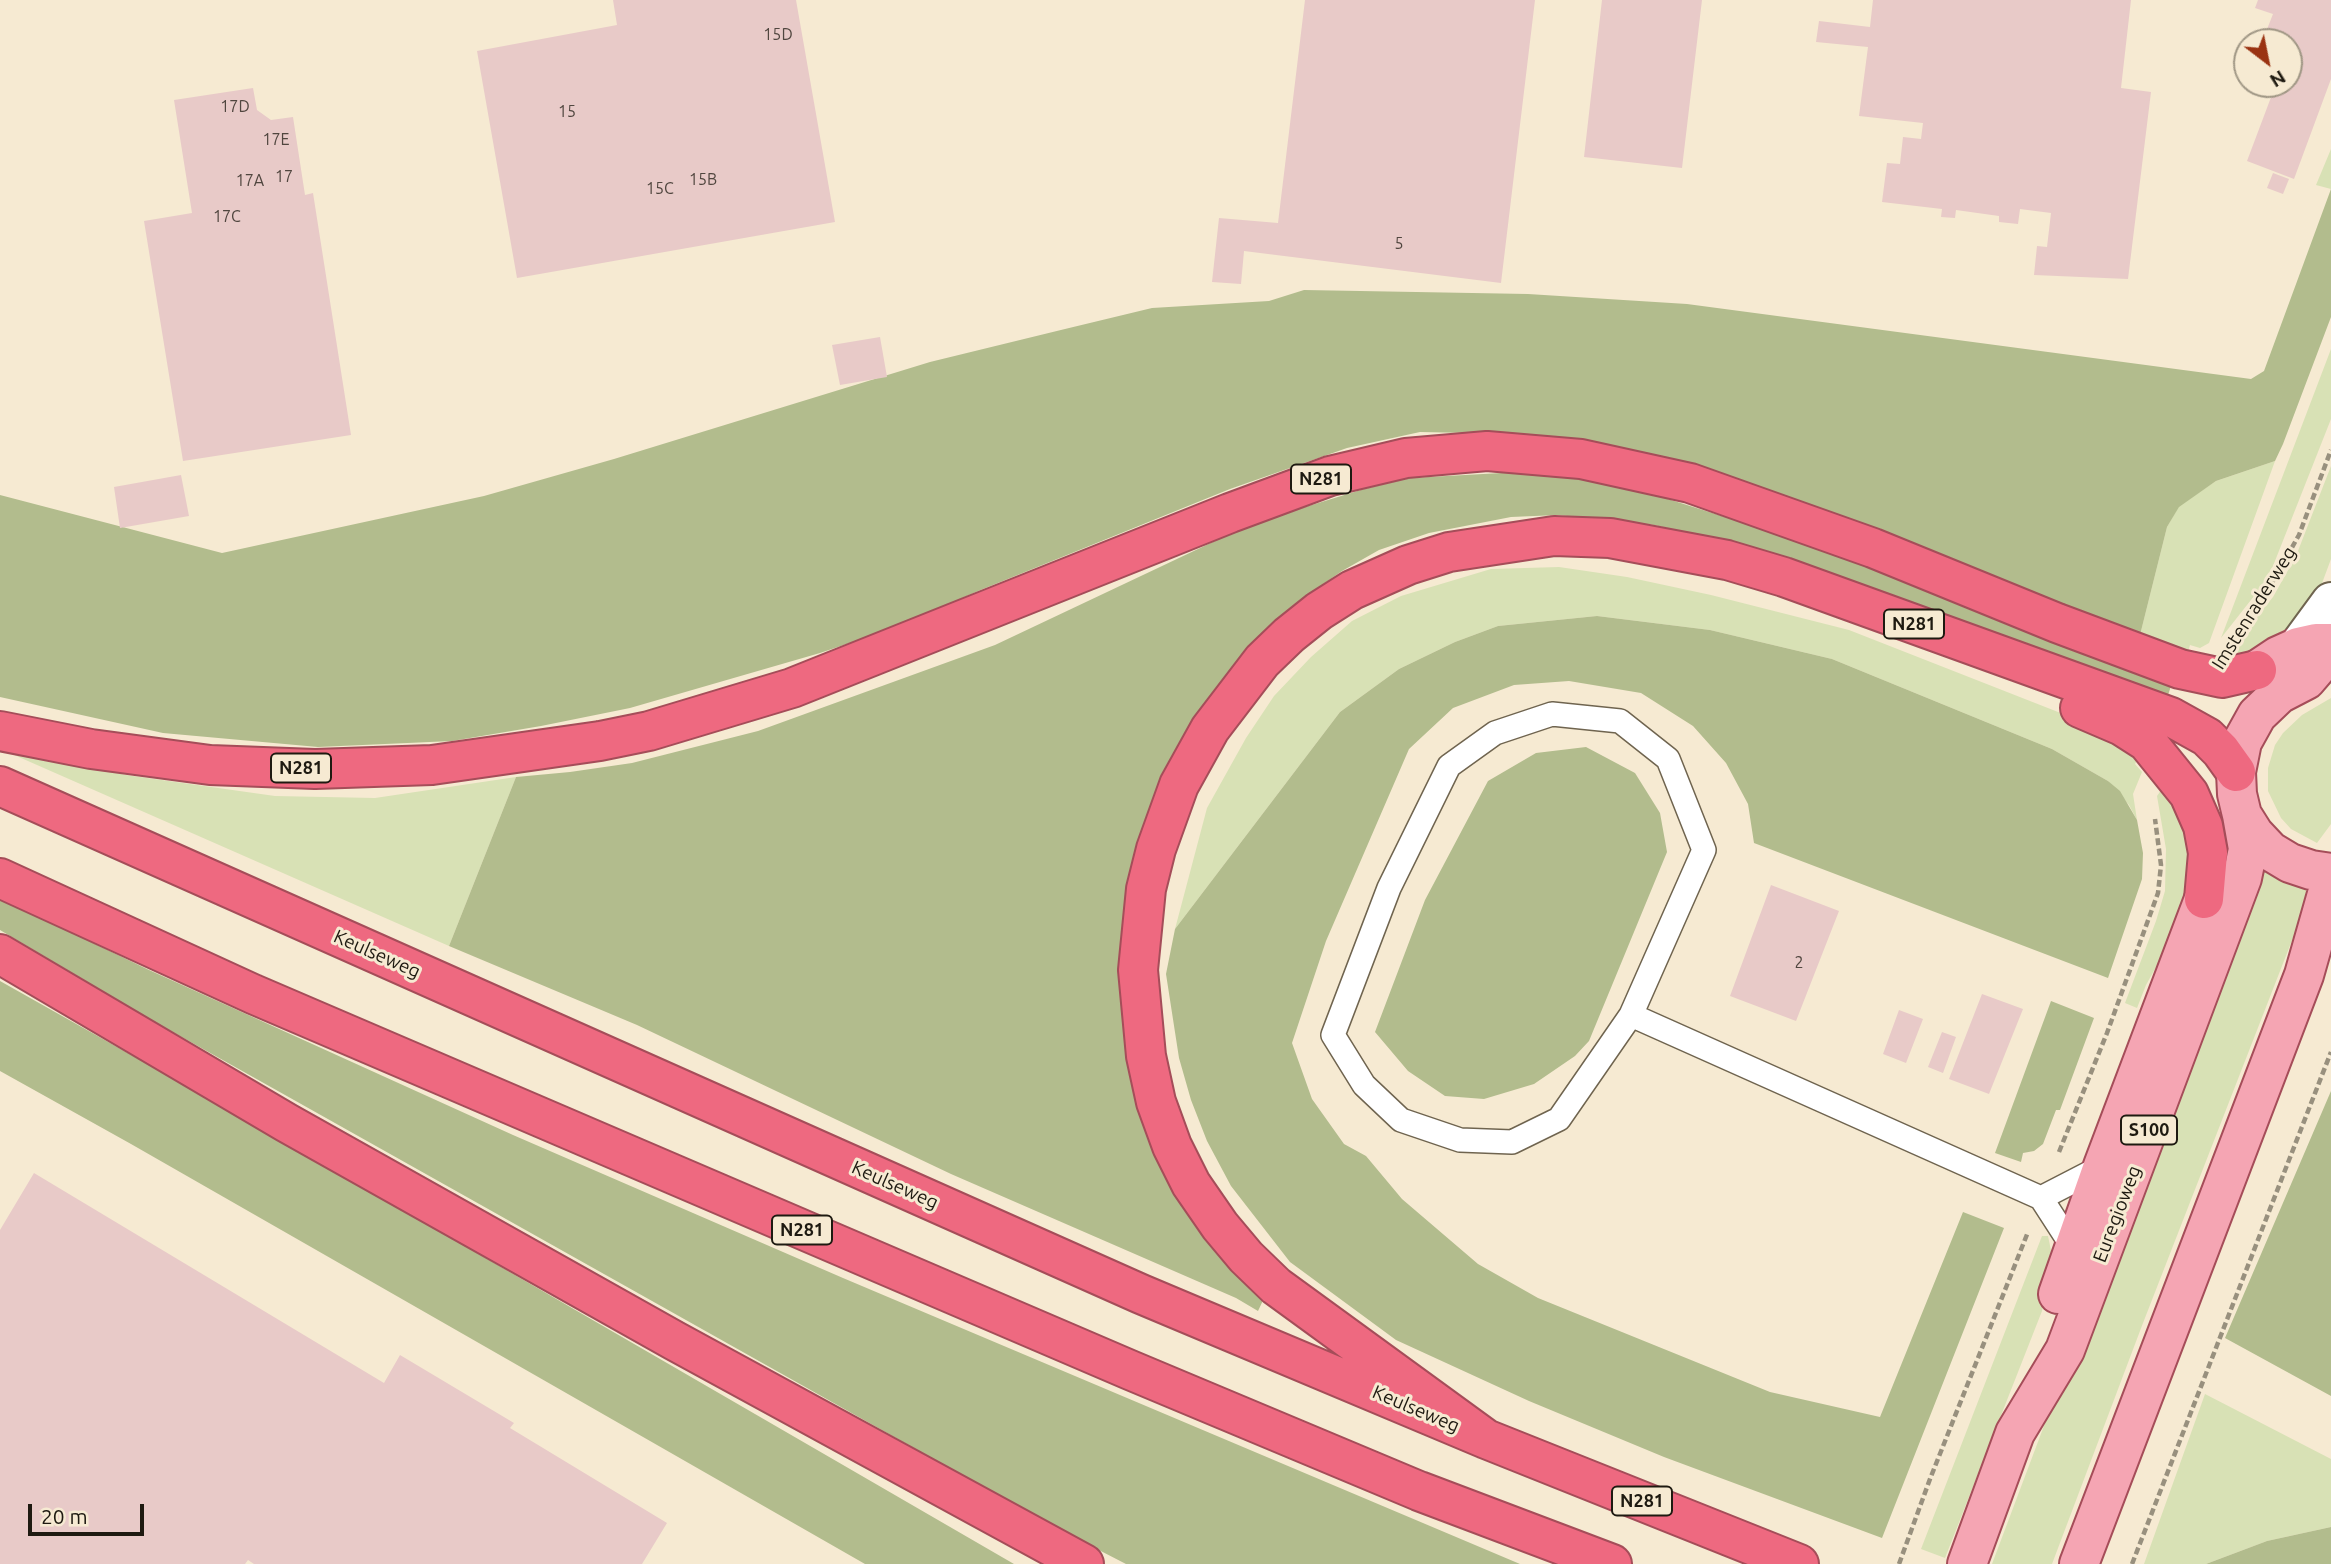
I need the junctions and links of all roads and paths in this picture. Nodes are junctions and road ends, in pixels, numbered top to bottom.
1 (2331, 450) edge
2 (2331, 602) edge
3 (2320, 647) edge
4 (2257, 670) joint
5 (2045, 671) junction
6 (2211, 676) junction
7 (0, 731) edge
8 (2236, 772) junction
9 (0, 786) edge
10 (2242, 815) junction
11 (2331, 873) edge
12 (0, 878) edge
13 (2331, 880) edge
14 (2204, 899) joint
15 (2331, 930) edge
16 (0, 954) edge
17 (2304, 975) junction
18 (1631, 1016) junction
19 (2331, 1052) edge
20 (2103, 1166) junction
21 (2041, 1198) junction
22 (2074, 1249) junction
23 (2015, 1433) junction
24 (1486, 1439) junction
25 (1084, 1564) edge
26 (1612, 1564) edge
27 (1799, 1564) edge
28 (1967, 1564) edge
29 (2079, 1564) edge
30 (2132, 1564) edge

1 - 6 path, Imstenraderweg
2 - 3 street, S100
3 - 4 main road, S100
3 - 8 main road, S100
4 - 6 highway, N281
5 - 8 highway, N281
5 - 14 highway, N281
5 - 24 highway, N281
6 - 7 highway, N281
8 - 10 main road, S100
9 - 24 highway, Keulseweg / N281
10 - 11 main road, S100
10 - 23 main road, Euregioweg / S100
12 - 26 highway, N281
13 - 17 main road
14 - 20 main road, S100
15 - 17 main road
16 - 25 highway
17 - 29 main road
18 - 18 lane
18 - 21 lane
19 - 30 path
20 - 21 lane
20 - 22 main road, S100
21 - 22 lane
22 - 23 main road, S100
23 - 28 main road, Euregioweg / S100
24 - 27 highway, Keulseweg / N281

